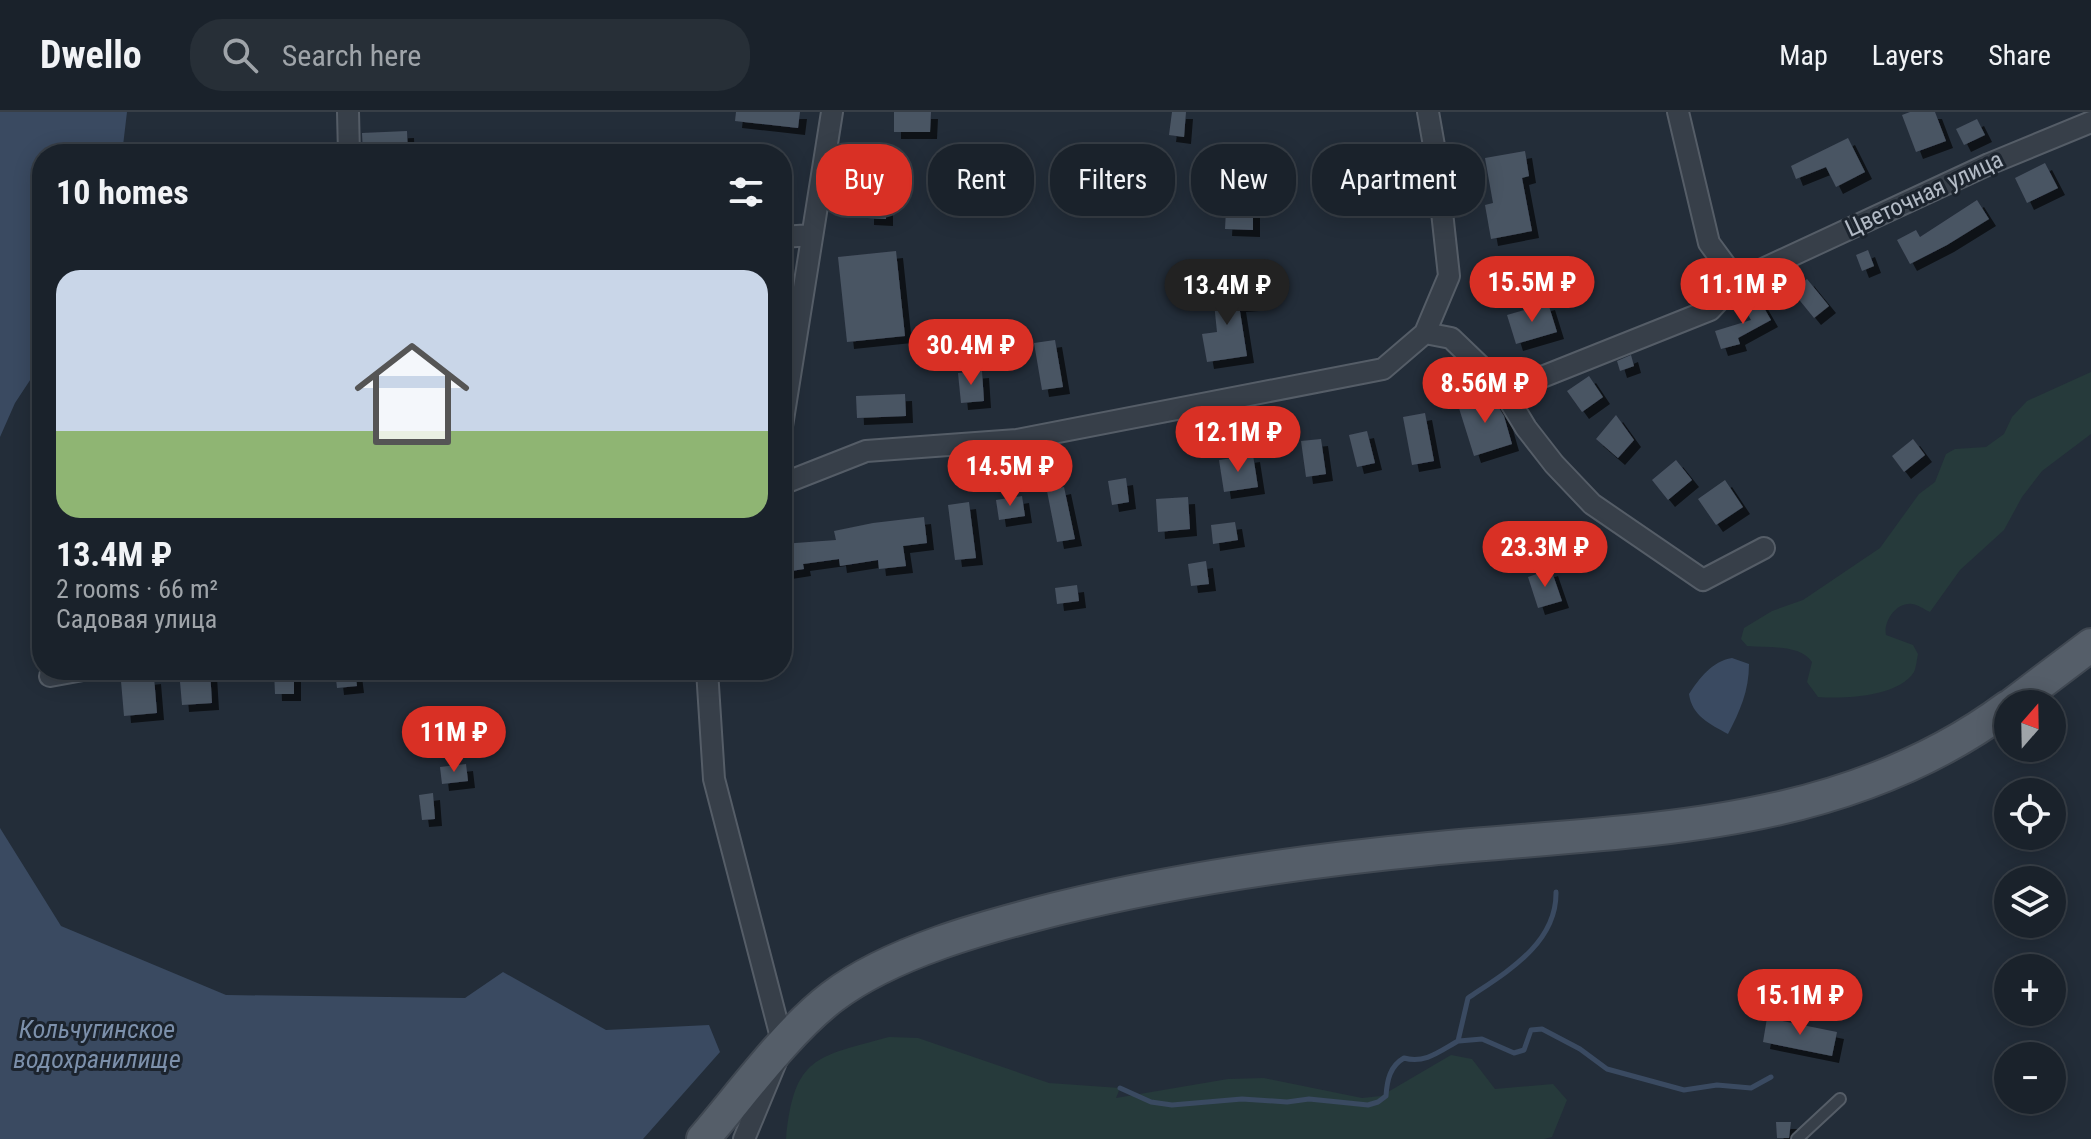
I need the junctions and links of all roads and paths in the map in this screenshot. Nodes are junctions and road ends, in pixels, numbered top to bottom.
1 (348, 112) edge
2 (832, 112) edge
3 (1428, 112) edge
4 (1678, 112) edge
5 (2091, 122) edge
6 (349, 144) edge
7 (812, 235) junction
8 (792, 236) edge
9 (1737, 281) junction
10 (1425, 333) junction
11 (792, 362) edge
12 (1500, 385) junction
13 (792, 480) edge
14 (1764, 548) dead end
15 (2091, 645) edge
16 (708, 680) edge
17 (2031, 690) edge
18 (1994, 716) edge
19 (783, 1045) junction
20 (1840, 1099) dead end
21 (703, 1139) edge
22 (744, 1139) edge
23 (1797, 1139) edge

1 - 6 street
2 - 7 street
3 - 10 street
4 - 9 street
5 - 9 street, Цветочная улица
7 - 8 street
7 - 11 street
9 - 12 street, Цветочная улица
10 - 12 street
10 - 13 street
12 - 14 street
15 - 17 main road
16 - 19 street
18 - 19 main road
19 - 21 main road
19 - 22 street
20 - 23 lane

